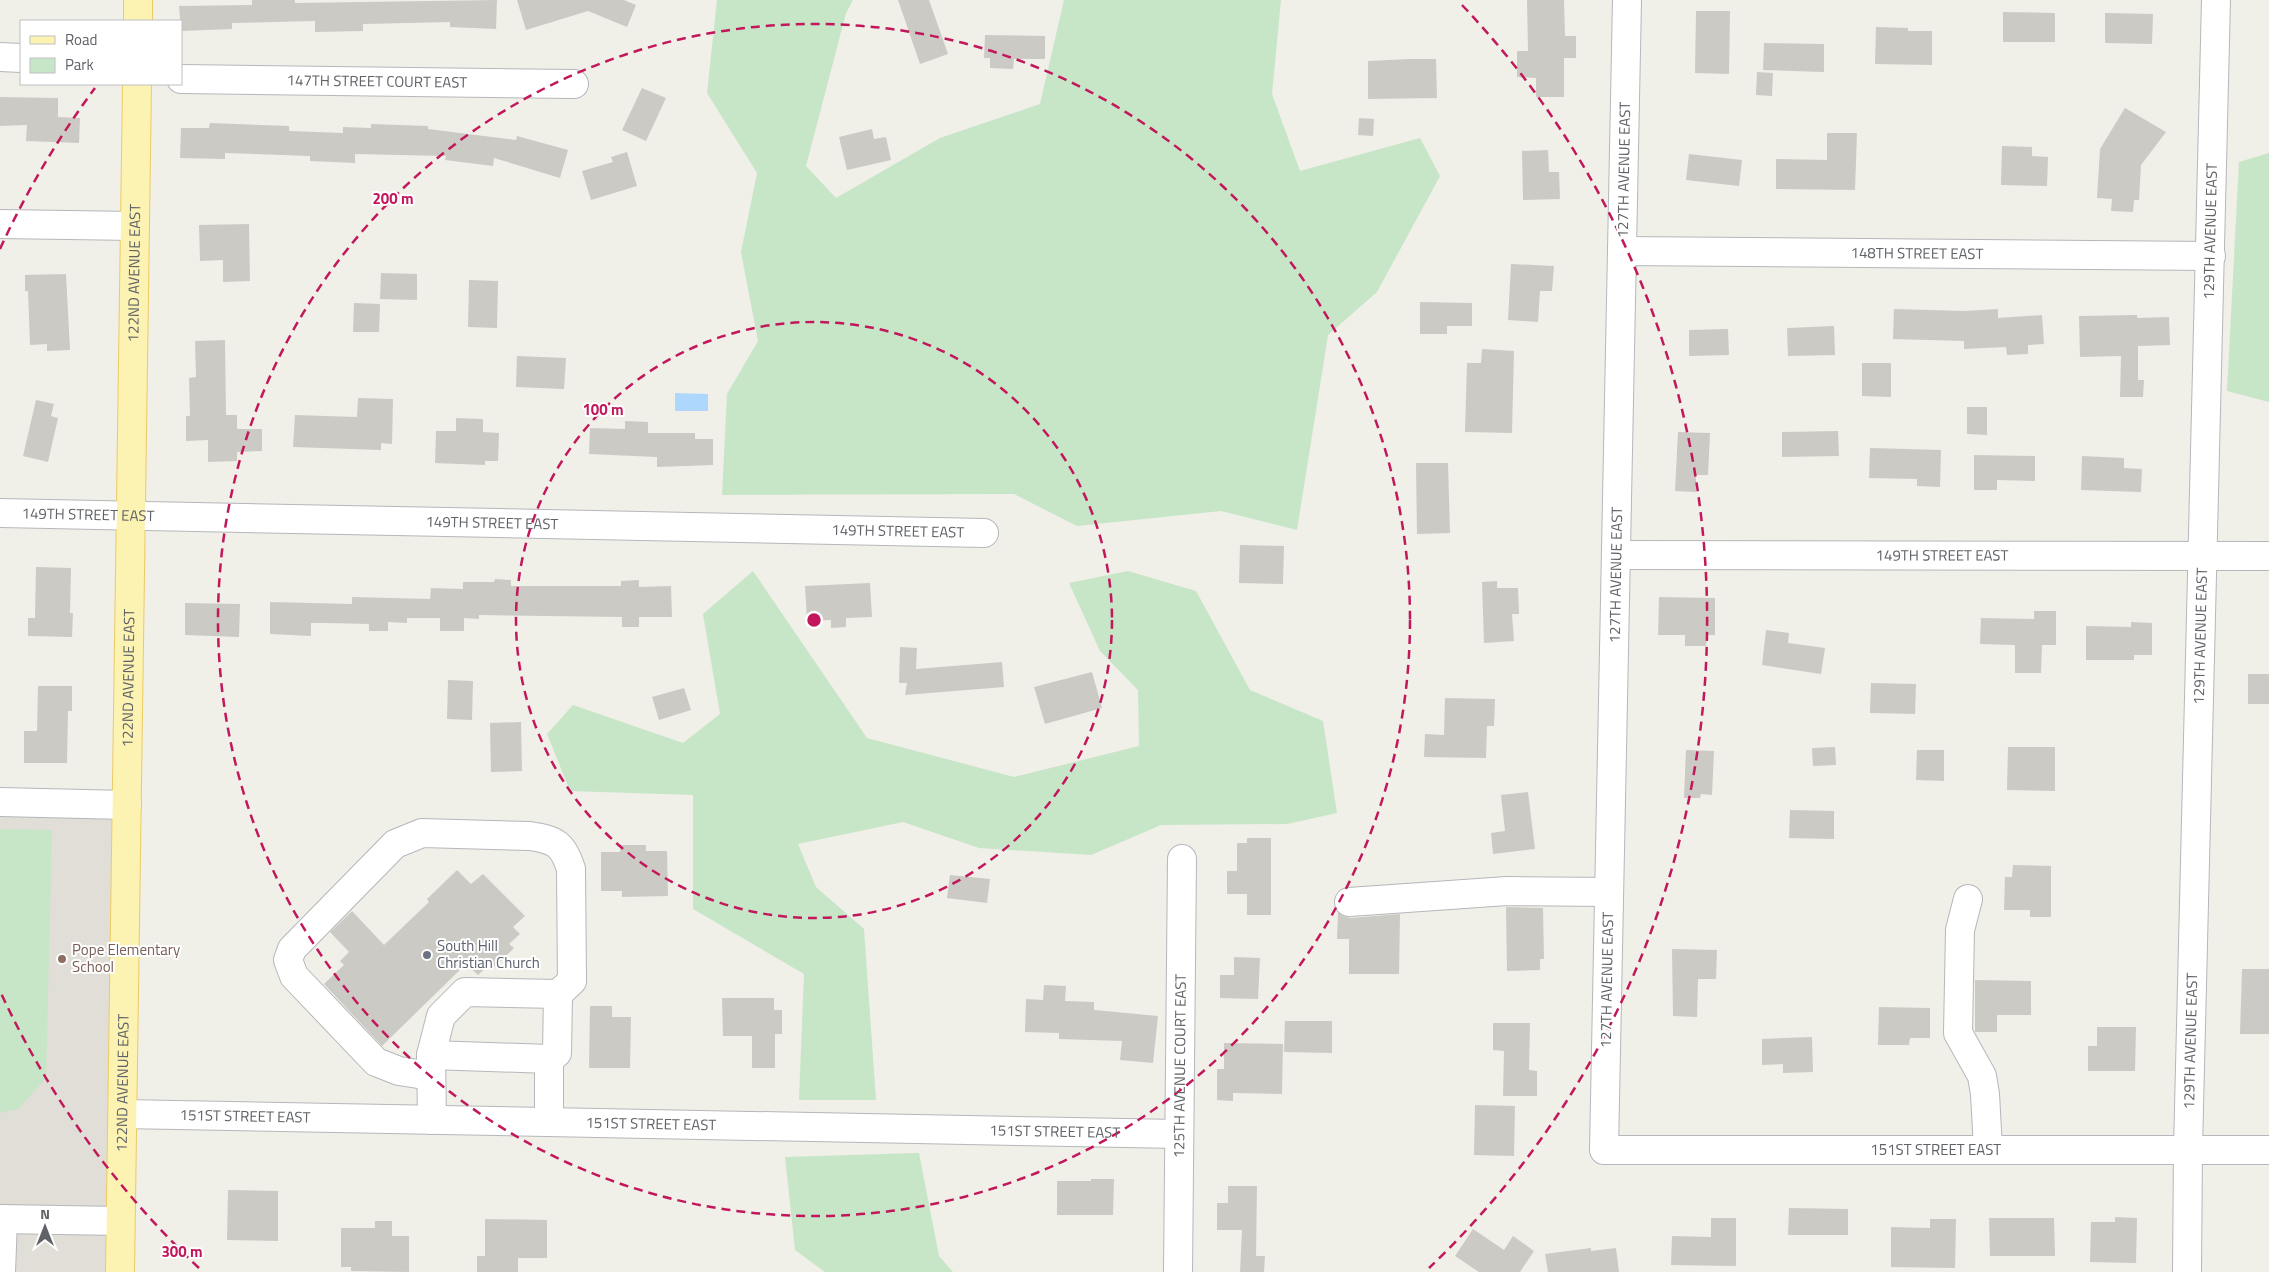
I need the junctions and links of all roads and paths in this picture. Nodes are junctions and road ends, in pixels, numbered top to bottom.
1 (138, 0) edge
2 (1627, 0) edge
3 (2216, 0) edge
4 (138, 20) edge
5 (0, 57) edge
6 (20, 58) edge
7 (182, 79) edge
8 (574, 84) dead end
9 (138, 85) edge
10 (0, 224) edge
11 (135, 226) junction
12 (1622, 251) junction
13 (2211, 256) junction
14 (0, 514) edge
15 (132, 516) junction
16 (984, 533) dead end
17 (1616, 555) junction
18 (2203, 555) junction
19 (2269, 556) edge
20 (0, 802) edge
21 (127, 805) junction
22 (1182, 859) dead end
23 (1609, 892) junction
24 (1968, 899) dead end
25 (1350, 902) dead end
26 (558, 994) junction
27 (550, 1059) junction
28 (431, 1066) junction
29 (123, 1114) junction
30 (432, 1120) junction
31 (549, 1122) junction
32 (1179, 1134) junction
33 (1988, 1149) junction
34 (2188, 1149) junction
35 (1604, 1150) joint
36 (2269, 1150) edge
37 (1, 1219) edge
38 (120, 1221) junction
39 (1, 1272) edge
40 (120, 1272) edge
41 (1178, 1272) edge
42 (2187, 1272) edge

1 - 4 main road
2 - 12 street, 127TH AVENUE EAST
3 - 13 street, 129TH AVENUE EAST
5 - 6 street
7 - 8 street, 147TH STREET COURT EAST
9 - 11 main road, 122ND AVENUE EAST
10 - 11 street
11 - 15 main road, 122ND AVENUE EAST
12 - 13 street, 148TH STREET EAST
12 - 17 street, 127TH AVENUE EAST
13 - 18 street, 129TH AVENUE EAST
14 - 15 street, 149TH STREET EAST
15 - 16 street, 149TH STREET EAST
15 - 21 main road, 122ND AVENUE EAST
17 - 18 street, 149TH STREET EAST
17 - 23 street, 127TH AVENUE EAST
18 - 19 street, 149TH STREET EAST
18 - 34 street, 129TH AVENUE EAST
20 - 21 street
21 - 29 main road, 122ND AVENUE EAST
22 - 32 street, 125TH AVENUE COURT EAST
23 - 25 street
23 - 35 street, 127TH AVENUE EAST
24 - 33 street
26 - 27 street
26 - 28 street
26 - 28 street
27 - 28 street
27 - 31 street
28 - 30 street
29 - 30 street, 151ST STREET EAST
29 - 38 main road, 122ND AVENUE EAST
30 - 31 street, 151ST STREET EAST
31 - 32 street, 151ST STREET EAST
32 - 41 street, 125TH AVENUE COURT EAST
33 - 34 street, 151ST STREET EAST
33 - 35 street, 151ST STREET EAST
34 - 36 street, 151ST STREET EAST
34 - 42 street, 129TH AVENUE EAST
37 - 38 street
37 - 39 street
38 - 40 main road, 122ND AVENUE EAST

